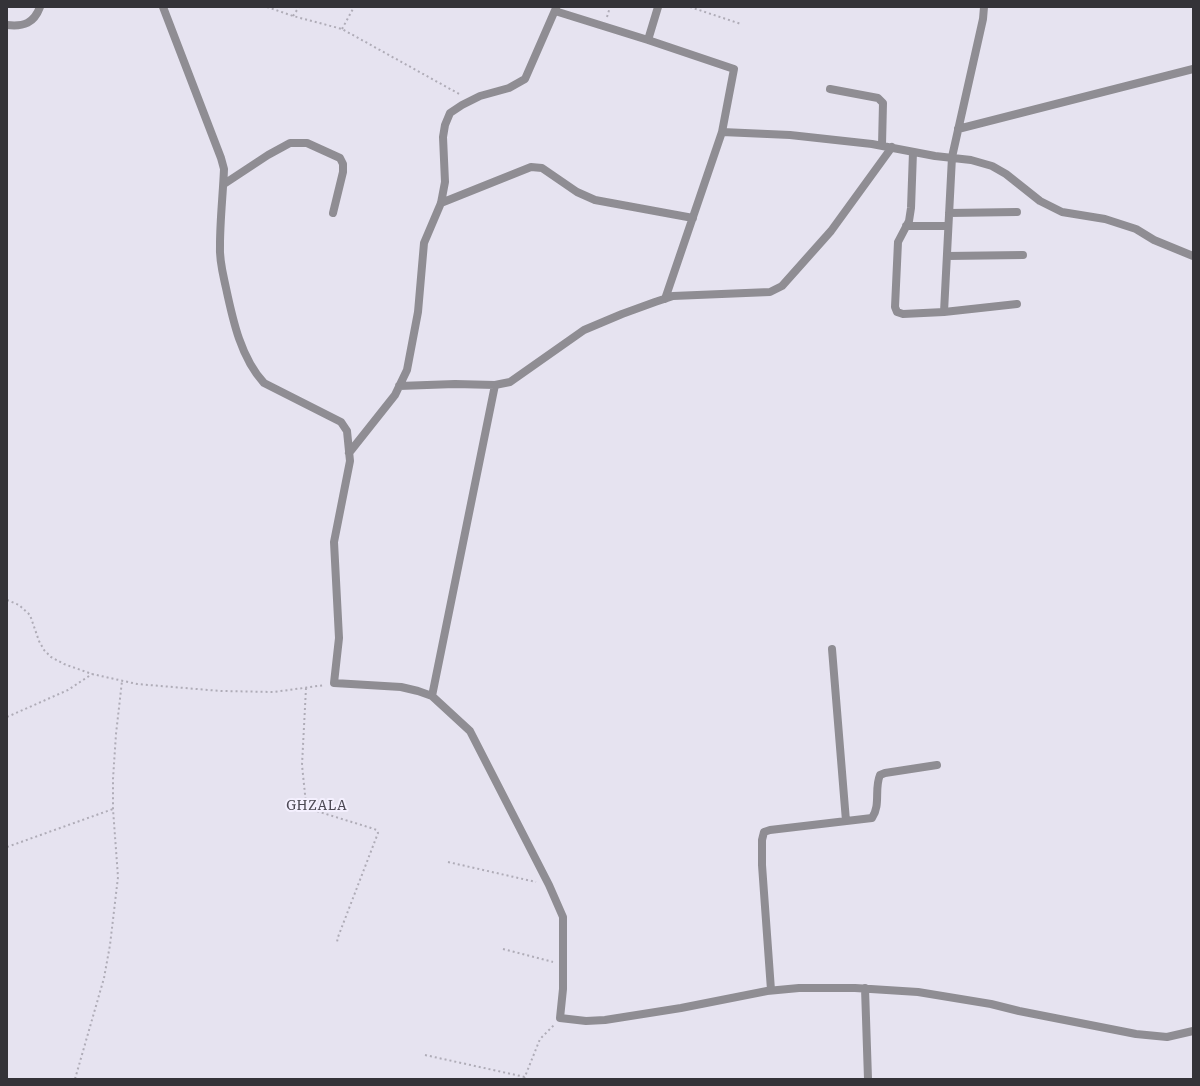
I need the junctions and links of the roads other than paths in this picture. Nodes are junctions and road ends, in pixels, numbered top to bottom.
1 (40, 7) edge
2 (163, 7) edge
3 (658, 7) edge
4 (984, 7) edge
5 (556, 9) edge
6 (7, 25) edge
7 (648, 40) junction
8 (1193, 69) edge
9 (830, 89) dead end
10 (958, 129) junction
11 (722, 132) junction
12 (882, 145) junction
13 (892, 147) junction
14 (913, 152) junction
15 (952, 157) junction
16 (224, 184) junction
17 (441, 203) junction
18 (1017, 212) dead end
19 (333, 213) dead end
20 (948, 213) junction
21 (693, 218) junction
22 (906, 226) junction
23 (948, 226) junction
24 (1023, 255) dead end
25 (948, 256) junction
26 (1193, 256) edge
27 (665, 299) junction
28 (1017, 304) dead end
29 (944, 312) junction
30 (495, 385) junction
31 (399, 386) junction
32 (349, 453) junction
33 (832, 649) dead end
34 (432, 696) junction
35 (937, 765) dead end
36 (846, 821) junction
37 (865, 988) junction
38 (771, 990) junction
39 (1192, 1031) edge
40 (868, 1079) edge

1 - 6 street
2 - 16 street
3 - 7 street
4 - 10 street
5 - 7 street
5 - 17 street
7 - 11 street
8 - 10 street
9 - 12 street
10 - 15 street
11 - 12 street
11 - 21 street
12 - 13 street
13 - 14 street
13 - 27 street
14 - 15 street
14 - 22 street
15 - 20 street
15 - 26 street
16 - 19 street
16 - 32 street
17 - 21 street
17 - 31 street
18 - 20 street
20 - 23 street
21 - 27 street
22 - 23 street
22 - 29 street
23 - 25 street
24 - 25 street
25 - 29 street
27 - 30 street
28 - 29 street
30 - 31 street
30 - 34 street
31 - 32 street
32 - 34 street
33 - 36 street
34 - 38 street
35 - 36 street
36 - 38 street
37 - 38 street
37 - 39 street
37 - 40 street

